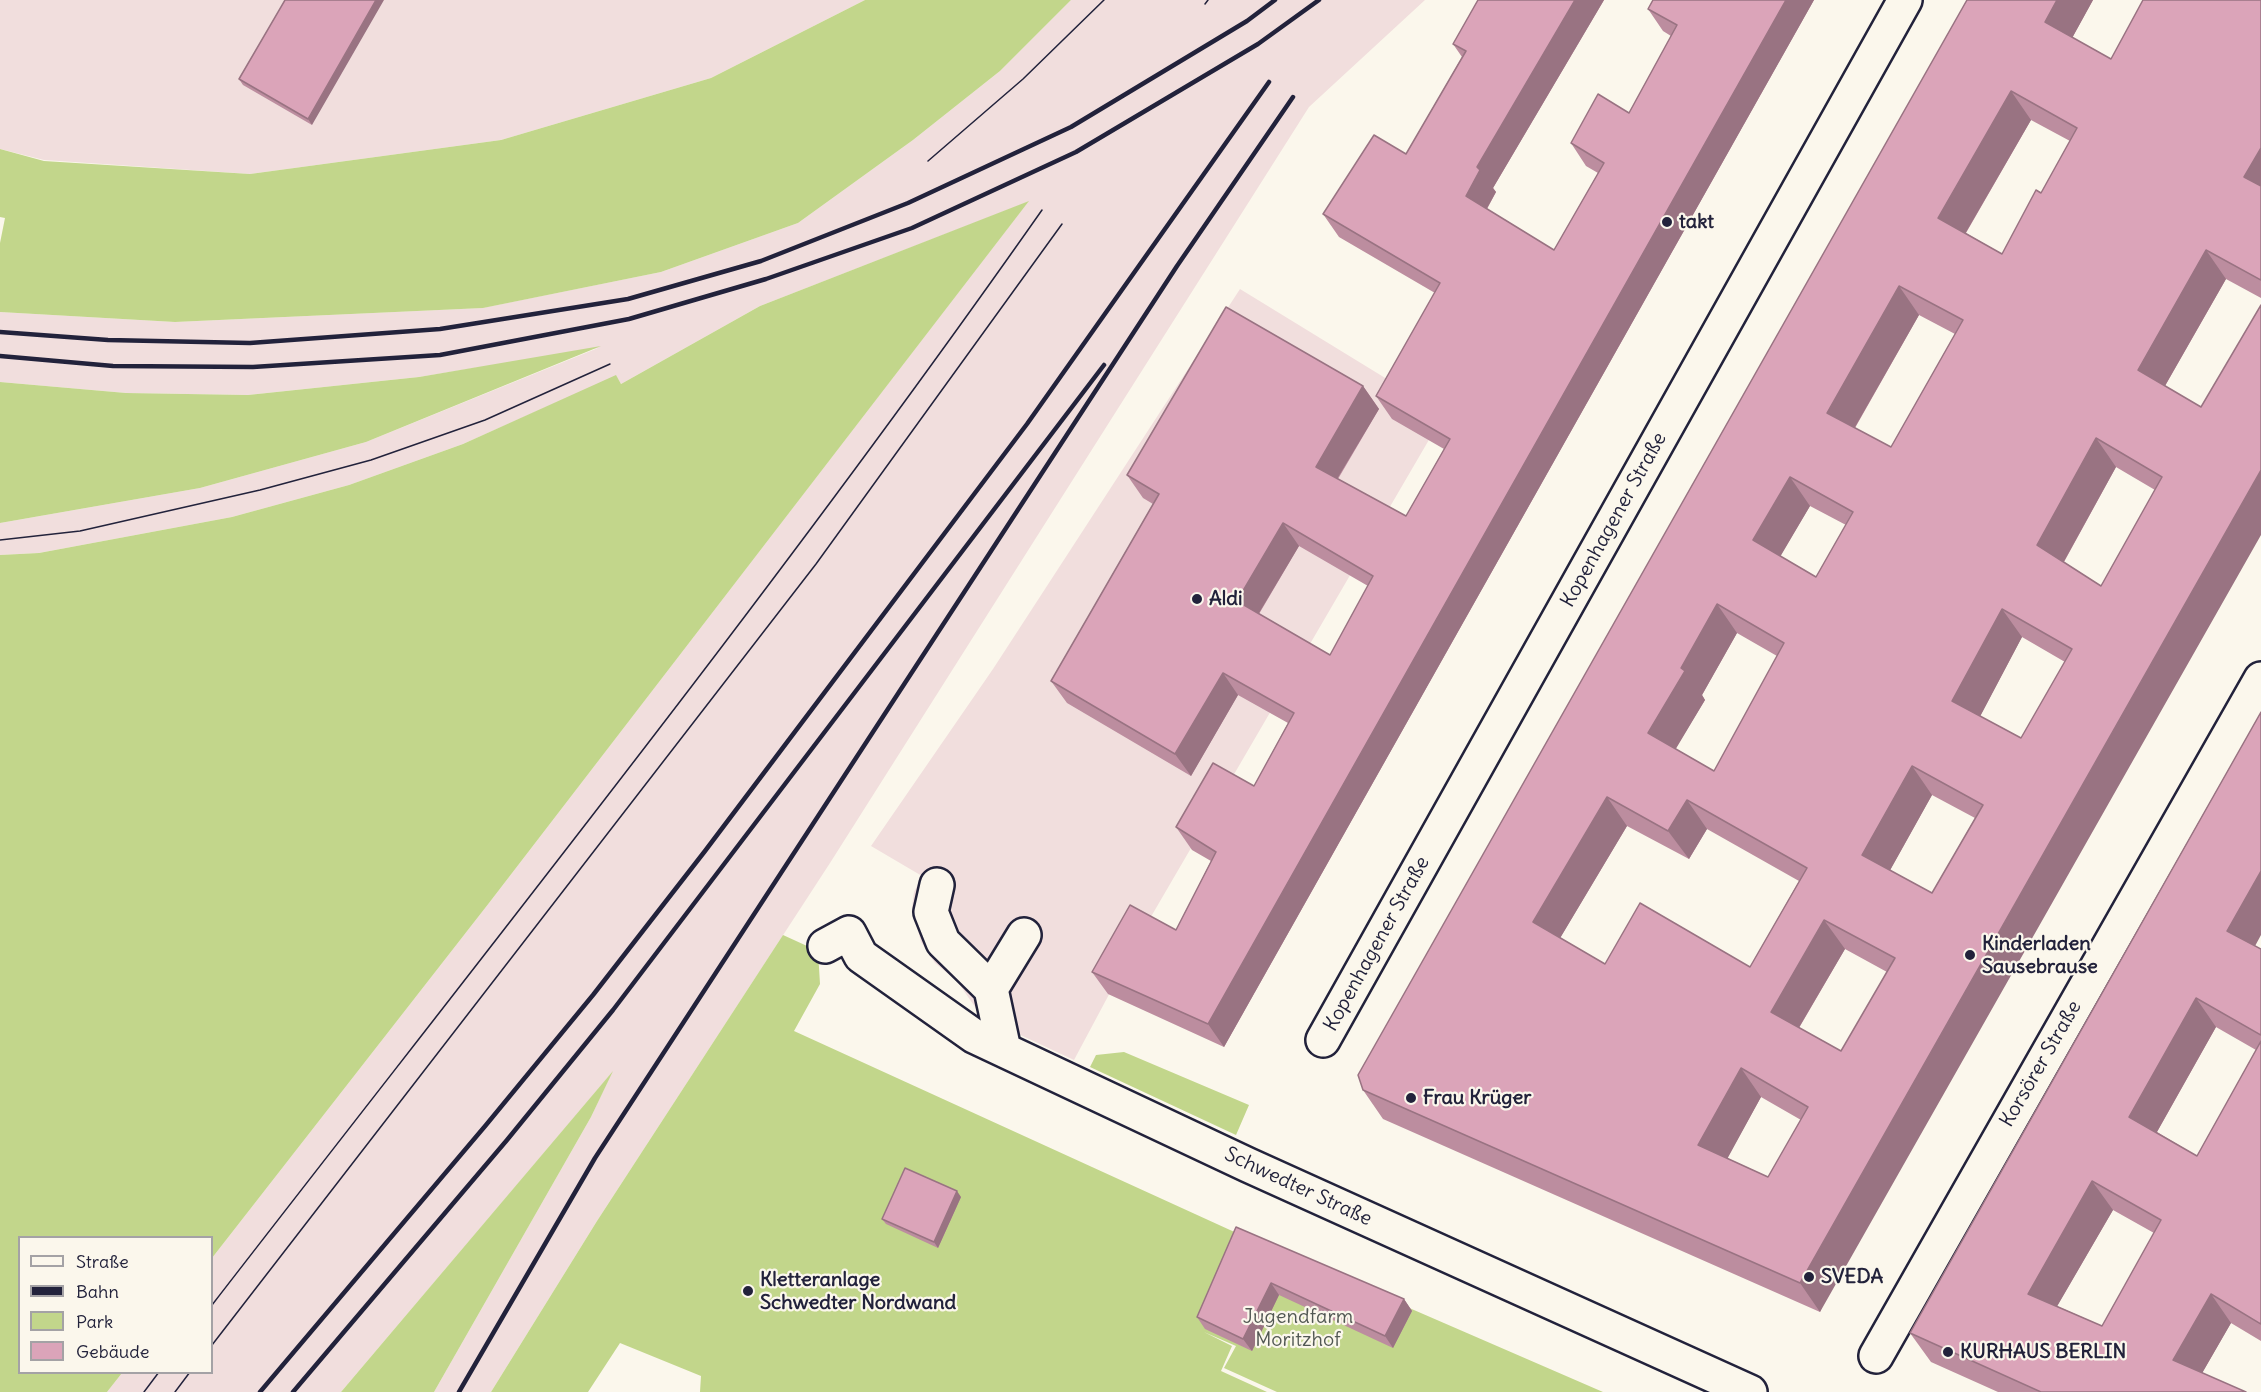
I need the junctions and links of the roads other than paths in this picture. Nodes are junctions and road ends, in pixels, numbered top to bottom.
1 (1905, 0) edge
2 (2261, 679) edge
3 (937, 885) dead end
4 (826, 933) dead end
5 (1024, 935) dead end
6 (991, 989) junction
7 (1323, 1040) dead end
8 (1004, 1050) junction
9 (1876, 1356) dead end
10 (1750, 1392) edge

1 - 7 street, Kopenhagener Straße
2 - 9 street, Korsörer Straße
3 - 6 street
4 - 8 street, Schwedter Straße
5 - 6 street
6 - 8 street
8 - 10 street, Schwedter Straße

